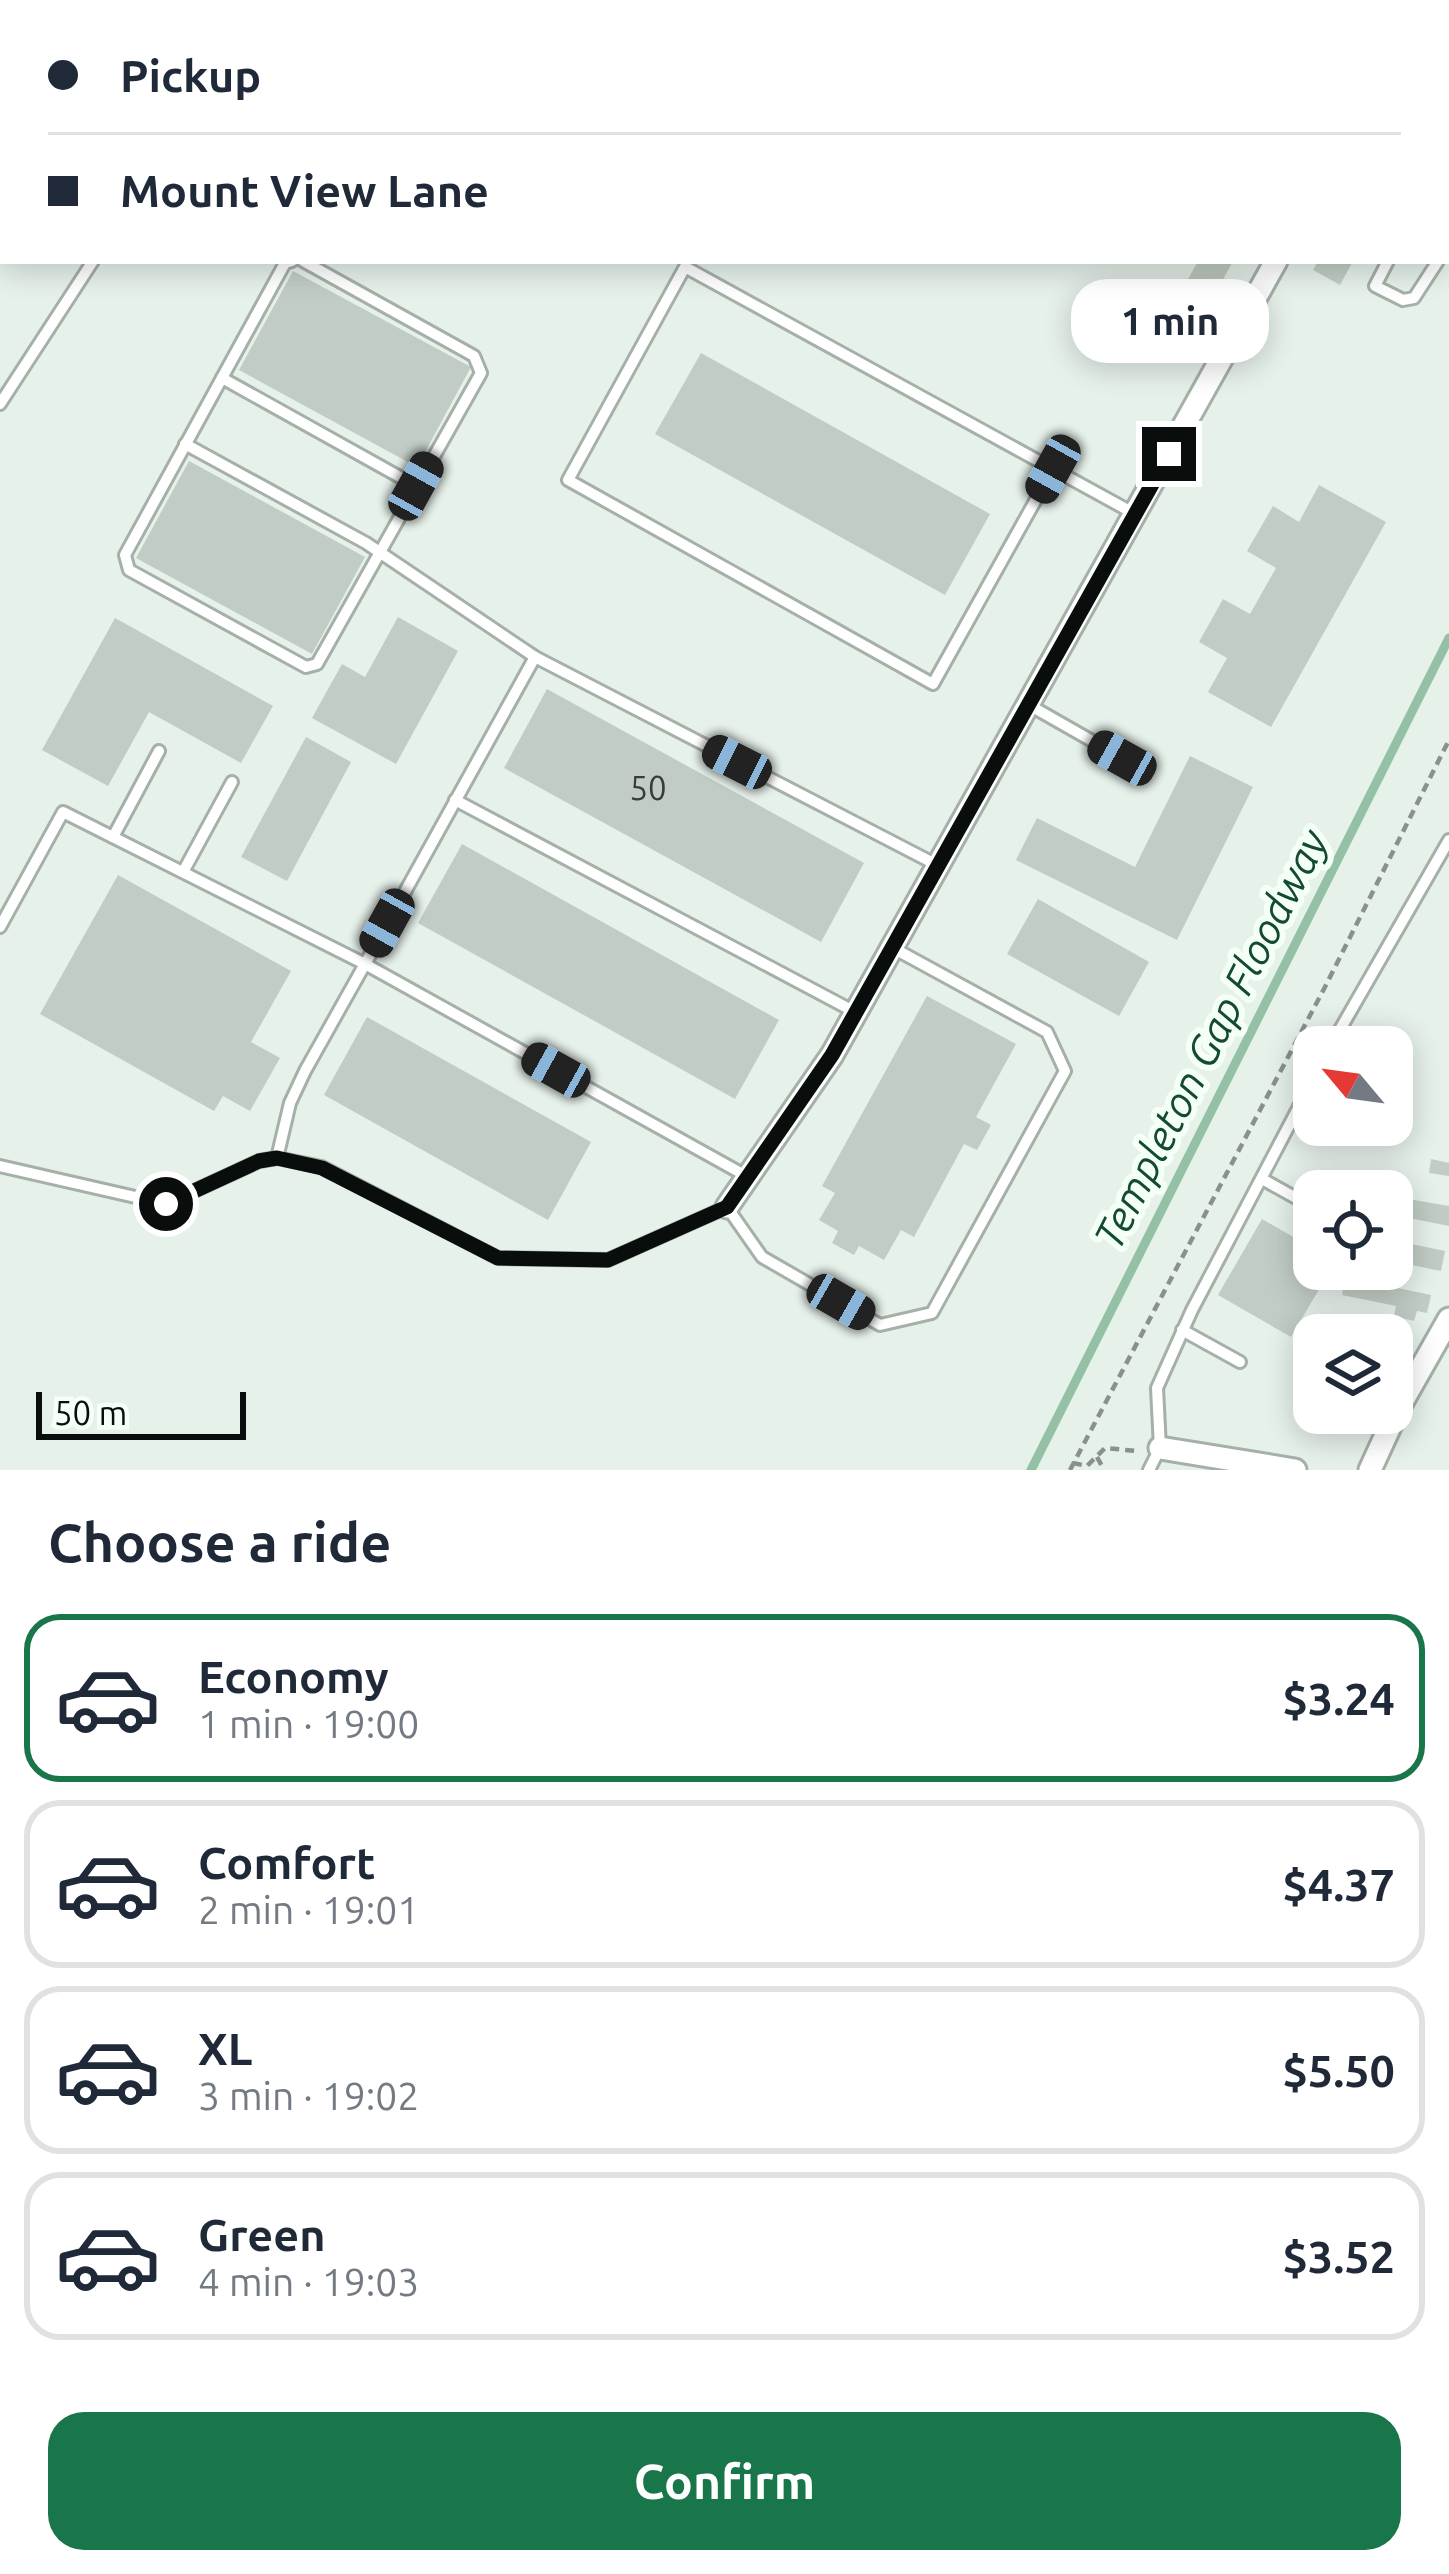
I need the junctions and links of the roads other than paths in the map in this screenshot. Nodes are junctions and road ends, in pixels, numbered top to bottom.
1 (91, 264) edge
2 (284, 264) edge
3 (308, 264) edge
4 (1274, 264) edge
5 (1386, 264) edge
6 (1436, 264) edge
7 (222, 378) junction
8 (0, 404) edge
9 (185, 444) junction
10 (1053, 469) junction
11 (416, 486) junction
12 (1135, 514) junction
13 (379, 552) junction
14 (535, 657) junction
15 (1029, 705) junction
16 (159, 752) dead end
17 (1122, 758) dead end
18 (232, 782) dead end
19 (455, 800) junction
20 (113, 837) junction
21 (1449, 840) edge
22 (939, 866) junction
23 (183, 872) junction
24 (0, 927) edge
25 (892, 948) junction
26 (365, 964) junction
27 (856, 1013) junction
28 (1342, 1026) edge
29 (1293, 1119) edge
30 (277, 1158) junction
31 (0, 1166) edge
32 (748, 1178) junction
33 (1262, 1179) junction
34 (1293, 1196) edge
35 (727, 1207) junction
36 (1449, 1319) edge
37 (1182, 1330) junction
38 (1240, 1362) dead end
39 (1160, 1448) junction
40 (1149, 1470) edge
41 (1295, 1470) edge
42 (1370, 1470) edge

1 - 8 lane
2 - 7 lane
3 - 11 lane
4 - 12 street
5 - 6 lane
7 - 9 lane
7 - 11 lane
9 - 13 lane
9 - 13 lane
10 - 10 lane
10 - 12 lane
11 - 13 lane
12 - 15 street
13 - 14 lane
14 - 19 lane
14 - 22 lane
15 - 17 lane
15 - 22 street
16 - 20 lane
18 - 23 lane
19 - 26 lane
19 - 27 lane
20 - 23 lane
20 - 24 lane
21 - 28 lane
22 - 25 street
23 - 26 lane
25 - 27 street
25 - 35 lane
26 - 30 lane
26 - 32 lane
27 - 32 street
29 - 33 lane
30 - 31 lane
30 - 35 lane
32 - 35 street
33 - 34 lane
33 - 37 lane
36 - 42 street
37 - 38 lane
37 - 39 lane
39 - 40 lane
39 - 41 street

